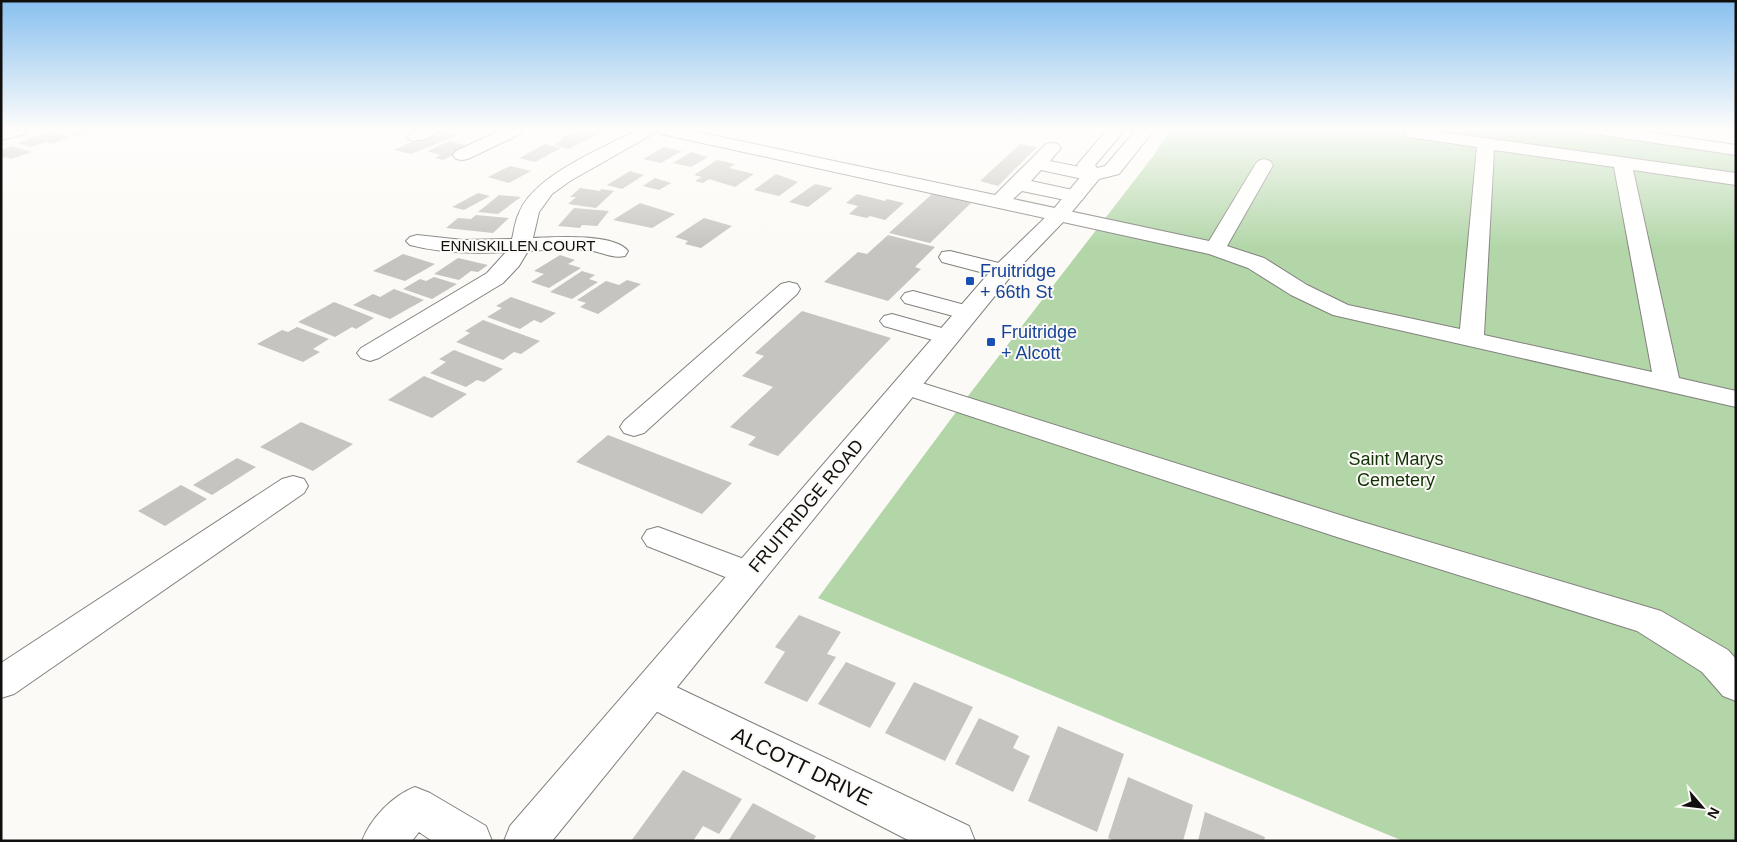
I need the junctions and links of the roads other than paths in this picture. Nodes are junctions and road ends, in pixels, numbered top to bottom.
1 (577, 169) edge
2 (848, 169) edge
3 (1033, 169) edge
4 (1044, 169) edge
5 (1084, 169) edge
6 (1113, 169) edge
7 (1261, 169) edge
8 (1484, 169) edge
9 (1623, 169) edge
10 (1671, 169) edge
11 (1736, 179) edge
12 (1018, 184) junction
13 (1075, 195) junction
14 (1000, 202) junction
15 (417, 241) dead end
16 (521, 245) junction
17 (1215, 249) junction
18 (617, 251) dead end
19 (950, 257) dead end
20 (1003, 271) junction
21 (788, 289) dead end
22 (913, 298) dead end
23 (968, 313) junction
24 (892, 321) dead end
25 (947, 337) junction
26 (1471, 339) junction
27 (370, 353) dead end
28 (1666, 383) junction
29 (906, 386) junction
30 (1736, 398) edge
31 (634, 426) dead end
32 (293, 486) dead end
33 (658, 538) dead end
34 (748, 574) junction
35 (1, 683) edge
36 (1736, 685) edge
37 (651, 690) junction
38 (384, 841) edge
39 (471, 841) edge
40 (524, 841) edge
41 (954, 841) edge

1 - 16 street
2 - 14 street
3 - 12 street
4 - 13 street
5 - 13 street
6 - 13 street, FRUITRIDGE ROAD
7 - 17 street
8 - 26 street
9 - 28 street
10 - 11 street
12 - 13 street
12 - 14 street
13 - 14 street
13 - 17 street
13 - 20 street, FRUITRIDGE ROAD
15 - 16 street, ENNISKILLEN COURT
16 - 18 street, ENNISKILLEN COURT
16 - 27 street
17 - 26 street
19 - 20 street
20 - 23 street, FRUITRIDGE ROAD
21 - 31 street
22 - 23 street
23 - 25 street, FRUITRIDGE ROAD
24 - 25 street
25 - 29 street, FRUITRIDGE ROAD
26 - 28 street
28 - 30 street
29 - 34 street, FRUITRIDGE ROAD
29 - 36 street
32 - 35 street
33 - 34 street
34 - 37 street, FRUITRIDGE ROAD
37 - 40 street, FRUITRIDGE ROAD
37 - 41 street, ALCOTT DRIVE
38 - 39 street

